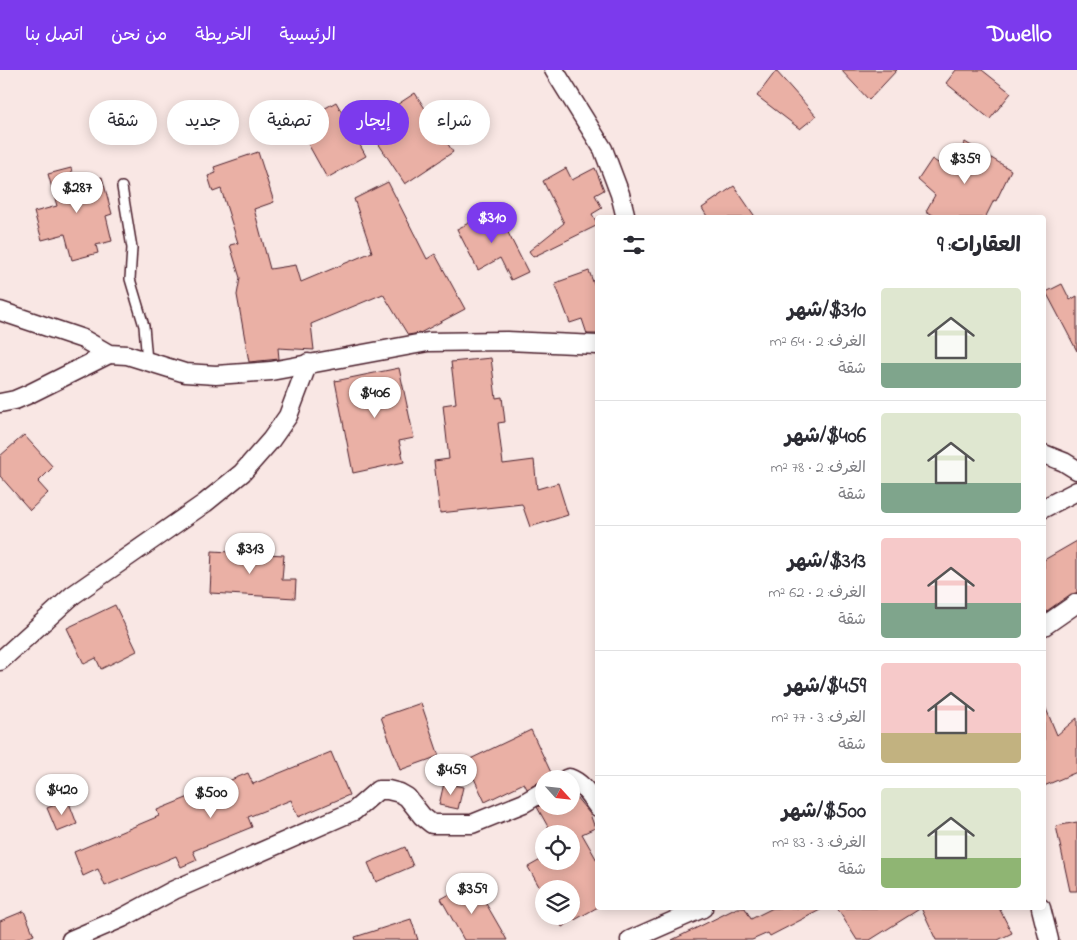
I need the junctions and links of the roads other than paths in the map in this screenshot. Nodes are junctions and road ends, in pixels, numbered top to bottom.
1 (554, 70) edge
2 (122, 188) dead end
3 (625, 215) edge
4 (0, 311) edge
5 (595, 345) edge
6 (109, 354) junction
7 (147, 361) junction
8 (308, 363) junction
9 (0, 403) edge
10 (1046, 455) edge
11 (1073, 464) edge
12 (1077, 491) edge
13 (1046, 507) edge
14 (1077, 603) edge
15 (1046, 625) edge
16 (0, 661) edge
17 (580, 784) edge
18 (535, 796) edge
19 (595, 803) edge
20 (698, 910) edge
21 (1042, 910) edge
22 (71, 940) edge
23 (630, 940) edge
24 (1049, 940) edge

1 - 3 street
2 - 7 lane
4 - 6 street
5 - 8 street
6 - 7 street
6 - 9 street
7 - 8 street
8 - 16 street
10 - 11 street
12 - 13 street
14 - 15 street
17 - 19 street
18 - 22 street
20 - 23 street
21 - 24 street

